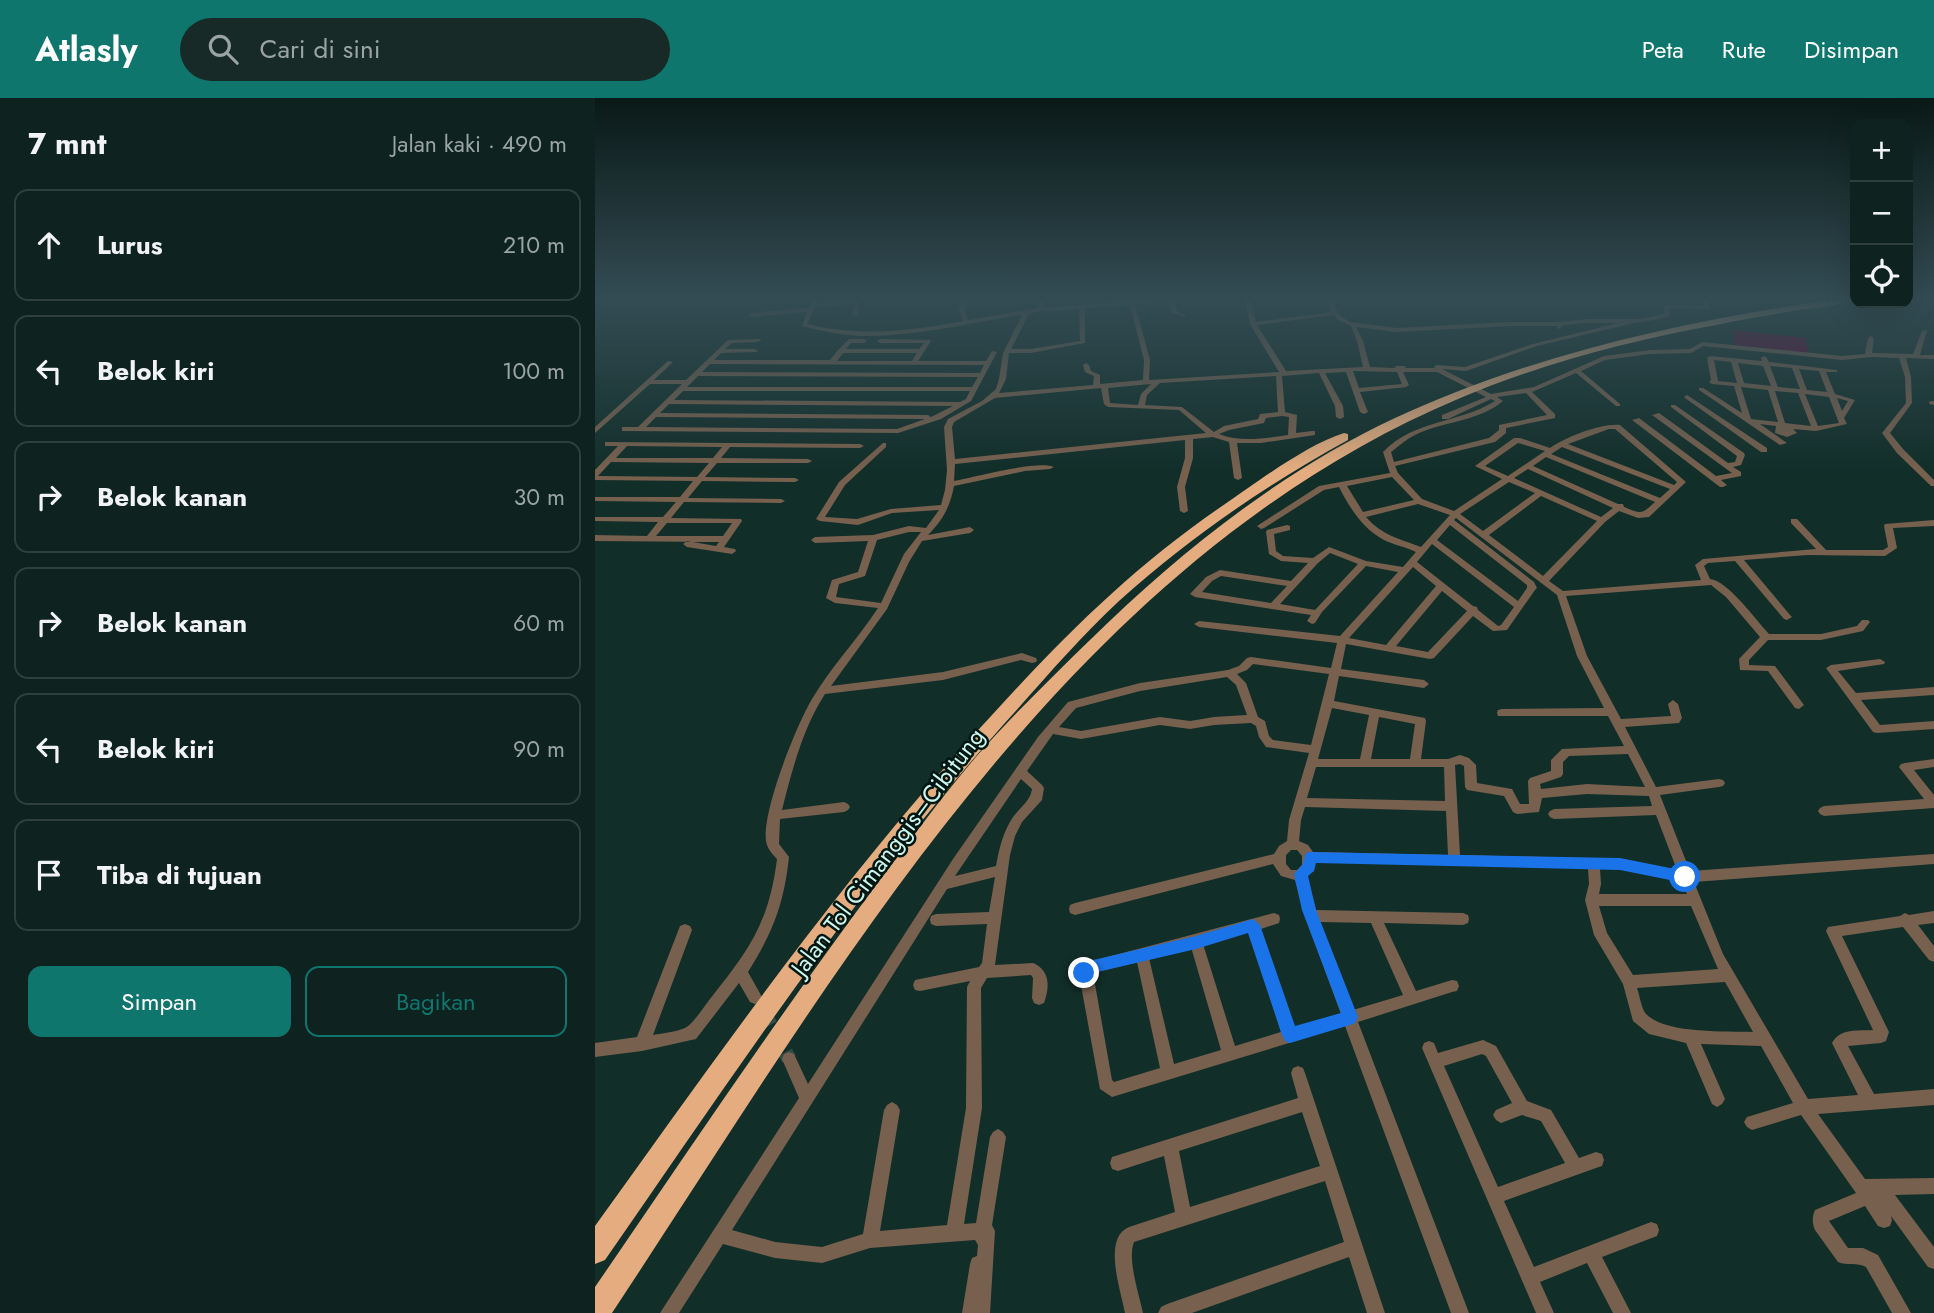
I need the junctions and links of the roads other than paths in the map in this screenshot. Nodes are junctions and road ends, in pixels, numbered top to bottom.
1 (712, 358) edge
2 (761, 358) junction
3 (918, 358) edge
4 (942, 358) edge
5 (966, 358) edge
6 (991, 358) edge
7 (1007, 358) edge
8 (1146, 358) edge
9 (1273, 358) edge
10 (1364, 358) edge
11 (1501, 358) edge
12 (1527, 358) edge
13 (1564, 358) edge
14 (1606, 358) edge
15 (1764, 358) edge
16 (1815, 358) edge
17 (1902, 358) edge
18 (1824, 359) dead end
19 (833, 360) junction
20 (1734, 360) junction
21 (670, 362) dead end
22 (708, 362) junction
23 (798, 362) junction
24 (888, 362) junction
25 (915, 362) junction
26 (939, 363) junction
27 (964, 363) junction
28 (989, 363) junction
29 (1766, 363) junction
30 (1086, 365) dead end
31 (1794, 366) junction
32 (1367, 369) junction
33 (1821, 369) junction
34 (1349, 370) junction
35 (1399, 370) junction
36 (1577, 371) junction
37 (1835, 371) dead end
38 (1321, 372) junction
39 (696, 374) junction
40 (787, 374) junction
41 (1282, 374) junction
42 (880, 375) junction
43 (982, 375) junction
44 (1158, 381) junction
45 (648, 382) junction
46 (688, 382) junction
47 (1146, 382) junction
48 (1739, 385) junction
49 (1100, 387) junction
50 (1773, 388) junction
51 (681, 389) junction
52 (775, 389) junction
53 (870, 389) junction
54 (975, 389) junction
55 (1701, 389) dead end
56 (1357, 390) junction
57 (1528, 391) junction
58 (1803, 392) junction
59 (1832, 395) junction
60 (993, 396) junction
61 (1687, 397) dead end
62 (667, 402) junction
63 (764, 403) junction
64 (860, 403) junction
65 (963, 404) junction
66 (1618, 405) dead end
67 (1673, 406) dead end
68 (1141, 407) junction
69 (1364, 412) dead end
70 (1282, 414) junction
71 (654, 415) junction
72 (1656, 415) dead end
73 (753, 416) junction
74 (851, 416) junction
75 (938, 417) junction
76 (1340, 417) dead end
77 (1840, 418) junction
78 (1636, 420) dead end
79 (1749, 420) junction
80 (1432, 424) junction
81 (625, 429) dead end
82 (640, 429) junction
83 (1778, 429) junction
84 (1816, 429) junction
85 (741, 430) junction
86 (595, 431) edge
87 (841, 431) junction
88 (1312, 433) dead end
89 (1212, 435) junction
90 (1292, 436) junction
91 (1189, 438) junction
92 (1747, 438) junction
93 (1233, 441) junction
94 (1783, 443) dead end
95 (608, 444) dead end
96 (625, 444) junction
97 (1561, 444) junction
98 (1755, 444) junction
99 (728, 445) junction
100 (883, 445) dead end
101 (831, 446) junction
102 (860, 446) dead end
103 (1733, 448) junction
104 (1764, 450) dead end
105 (1547, 452) junction
106 (609, 460) junction
107 (715, 460) junction
108 (808, 461) dead end
109 (952, 462) junction
110 (1527, 466) junction
111 (1727, 466) junction
112 (1050, 467) dead end
113 (1393, 469) junction
114 (595, 476) edge
115 (1238, 478) dead end
116 (699, 479) junction
117 (1506, 479) junction
118 (795, 480) dead end
119 (1715, 480) junction
120 (952, 484) junction
121 (1342, 484) junction
122 (1934, 484) edge
123 (1723, 485) dead end
124 (1675, 488) junction
125 (1539, 494) junction
126 (595, 499) edge
127 (682, 499) junction
128 (781, 500) dead end
129 (1419, 501) junction
130 (1660, 501) junction
131 (1620, 506) junction
132 (944, 508) junction
133 (1184, 512) dead end
134 (1363, 516) junction
135 (1452, 517) junction
136 (595, 519) edge
137 (665, 520) junction
138 (1602, 520) junction
139 (1794, 521) dead end
140 (1934, 523) edge
141 (1261, 526) dead end
142 (1287, 528) dead end
143 (970, 530) dead end
144 (922, 534) junction
145 (1484, 536) junction
146 (595, 538) edge
147 (649, 538) junction
148 (873, 538) junction
149 (725, 539) junction
150 (815, 540) dead end
151 (1432, 540) junction
152 (718, 549) junction
153 (732, 551) dead end
154 (1422, 551) junction
155 (1822, 552) junction
156 (1737, 558) junction
157 (1315, 561) junction
158 (1412, 562) junction
159 (1364, 564) junction
160 (1404, 570) junction
161 (1543, 580) junction
162 (1706, 581) junction
163 (1293, 584) junction
164 (1442, 585) junction
165 (1560, 594) junction
166 (884, 606) junction
167 (1273, 606) junction
168 (1519, 607) junction
169 (1474, 609) junction
170 (1787, 617) dead end
171 (1865, 622) dead end
172 (1199, 624) dead end
173 (1766, 637) junction
174 (1342, 640) junction
175 (1388, 649) junction
176 (1032, 660) dead end
177 (1880, 662) dead end
178 (1334, 671) junction
179 (1229, 673) junction
180 (1424, 684) dead end
181 (823, 691) junction
182 (1934, 691) edge
183 (1852, 697) junction
184 (1328, 704) junction
185 (1673, 704) dead end
186 (1799, 705) dead end
187 (1375, 713) junction
188 (1502, 713) dead end
189 (1613, 718) junction
190 (1253, 719) junction
191 (1934, 725) edge
192 (1051, 730) junction
193 (1314, 749) junction
194 (1630, 750) junction
195 (1310, 763) junction
196 (1365, 763) junction
197 (1415, 763) junction
198 (1450, 763) junction
199 (1934, 763) edge
200 (1020, 772) junction
201 (1719, 783) dead end
202 (1652, 792) junction
203 (1536, 793) junction
204 (1300, 802) junction
205 (1934, 803) edge
206 (1450, 806) junction
207 (844, 807) dead end
208 (1659, 810) junction
209 (1824, 811) dead end
210 (1554, 814) dead end
211 (776, 815) junction
212 (1293, 846) junction
213 (1310, 857) junction
214 (1277, 858) junction
215 (1934, 859) edge
216 (1454, 861) junction
217 (1594, 863) junction
218 (1003, 870) junction
219 (1300, 874) junction
220 (1685, 877) junction
221 (945, 884) junction
222 (1591, 900) junction
223 (1694, 900) junction
224 (1075, 909) dead end
225 (1313, 916) junction
226 (1375, 917) junction
227 (1934, 917) edge
228 (994, 918) junction
229 (1274, 919) dead end
230 (1463, 919) dead end
231 (1905, 919) junction
232 (936, 920) dead end
233 (1253, 925) junction
234 (685, 930) dead end
235 (1196, 942) junction
236 (1142, 955) junction
237 (1934, 956) edge
238 (740, 972) junction
239 (985, 972) junction
240 (1728, 975) junction
241 (1629, 982) junction
242 (920, 985) dead end
243 (1452, 986) dead end
244 (755, 997) dead end
245 (1039, 998) dead end
246 (1412, 999) junction
247 (1350, 1017) junction
248 (1290, 1035) junction
249 (1691, 1037) junction
250 (1764, 1039) junction
251 (642, 1044) junction
252 (595, 1050) edge
253 (1230, 1054) junction
254 (789, 1059) tunnel mouth
255 (1168, 1072) junction
256 (1298, 1073) dead end
257 (1934, 1097) edge
258 (1717, 1098) dead end
259 (807, 1099) junction
260 (1870, 1102) junction
261 (1307, 1103) junction
262 (1522, 1107) junction
263 (1804, 1107) junction
264 (892, 1110) dead end
265 (1501, 1115) dead end
266 (1752, 1122) dead end
267 (1170, 1146) junction
268 (1596, 1160) dead end
269 (1118, 1164) dead end
270 (1576, 1168) junction
271 (1330, 1171) junction
272 (1934, 1186) edge
273 (1870, 1191) junction
274 (1495, 1196) junction
275 (1184, 1218) junction
276 (1884, 1220) dead end
277 (1651, 1230) dead end
278 (987, 1231) junction
279 (954, 1233) junction
280 (719, 1236) junction
281 (870, 1240) junction
282 (1355, 1247) junction
283 (595, 1250) edge
284 (1591, 1253) junction
285 (1934, 1261) edge
286 (1529, 1277) junction
287 (595, 1312) edge
288 (669, 1313) edge
289 (971, 1313) edge
290 (981, 1313) edge
291 (1135, 1313) edge
292 (1167, 1313) edge
293 (1375, 1313) edge
294 (1460, 1313) edge
295 (1545, 1313) edge
296 (1622, 1313) edge
297 (1902, 1313) edge

1 - 22 street
2 - 19 street
2 - 22 street
2 - 23 street
3 - 25 street
4 - 26 street
5 - 27 street
6 - 28 street
7 - 60 street
8 - 47 street
9 - 41 street
10 - 32 street
11 - 35 street
12 - 283 highway, Jalan Tol Cimanggis–Cibitung
13 - 287 highway, Jalan Tol Cimanggis–Cibitung
14 - 36 street
15 - 29 street
16 - 18 street
17 - 122 street
19 - 23 street
19 - 24 street
20 - 29 street
20 - 48 street
20 - 48 street
21 - 45 street
22 - 39 street
23 - 40 street
24 - 25 street
24 - 42 street
25 - 26 street
26 - 27 street
27 - 28 street
28 - 43 street
29 - 31 street
29 - 50 street
30 - 49 street
31 - 33 street
31 - 58 street
32 - 34 street
32 - 35 street
33 - 37 street
33 - 59 street
34 - 38 street
34 - 56 street
35 - 56 street
35 - 80 street
36 - 57 street
36 - 66 street
38 - 41 street
38 - 76 street
39 - 40 street
39 - 46 street
40 - 42 street
40 - 52 street
41 - 44 street
41 - 70 street
42 - 43 street
42 - 53 street
43 - 54 street
44 - 47 street
44 - 68 street
45 - 46 street
45 - 86 street
46 - 51 street
47 - 49 street
48 - 50 street
48 - 79 street
49 - 60 street
49 - 68 street
50 - 58 street
50 - 83 street
51 - 52 street
51 - 62 street
52 - 53 street
52 - 63 street
53 - 54 street
53 - 64 street
54 - 65 street
55 - 79 street
56 - 69 street
57 - 80 street
57 - 113 street
58 - 59 street
58 - 84 street
59 - 77 street
59 - 77 street
60 - 109 street
61 - 92 street
62 - 63 street
62 - 71 street
63 - 64 street
63 - 73 street
64 - 65 street
64 - 74 street
65 - 75 street
67 - 103 street
68 - 89 street
70 - 89 street
70 - 90 street
71 - 73 street
71 - 82 street
72 - 111 street
73 - 74 street
73 - 85 street
74 - 75 street
74 - 87 street
75 - 87 street
77 - 84 street
78 - 119 street
79 - 83 street
79 - 83 street
80 - 113 street
81 - 82 street
82 - 85 street
83 - 84 street
83 - 92 street
83 - 94 street
85 - 87 street
87 - 101 street
88 - 90 street
89 - 91 street
89 - 93 street
90 - 93 street
91 - 109 street
91 - 133 street
92 - 98 street
93 - 115 street
95 - 96 street
96 - 99 street
96 - 106 street
97 - 105 street
97 - 124 street
97 - 124 street
98 - 103 street
98 - 104 street
99 - 101 street
99 - 107 street
100 - 132 street
101 - 102 street
103 - 111 street
105 - 110 street
105 - 117 street
105 - 130 street
106 - 107 street
106 - 114 street
107 - 108 street
107 - 116 street
109 - 120 street
110 - 117 street
110 - 131 street
111 - 119 street
112 - 120 street
113 - 121 street
113 - 129 street
114 - 116 street
116 - 118 street
116 - 127 street
117 - 125 street
117 - 135 street
119 - 123 street
120 - 132 street
121 - 134 street
121 - 141 street
124 - 130 street
125 - 138 street
125 - 145 street
126 - 127 street
127 - 128 street
127 - 137 street
129 - 134 street
129 - 135 street
130 - 131 street
131 - 138 street
132 - 144 street
134 - 154 street
135 - 145 street
135 - 151 street
135 - 168 street
136 - 137 street
137 - 147 street
137 - 149 street
138 - 161 street
139 - 155 street
140 - 155 street
142 - 157 street
143 - 144 street
144 - 148 street
144 - 166 street
145 - 161 street
146 - 147 street
147 - 149 street
147 - 152 street
148 - 150 street
148 - 166 street
149 - 152 street
151 - 154 street
151 - 168 street
152 - 153 street
154 - 158 street
155 - 156 street
156 - 162 street
156 - 170 street
157 - 159 street
157 - 163 street
158 - 160 street
158 - 164 street
159 - 160 street
159 - 167 street
160 - 174 street
161 - 165 street
162 - 165 street
162 - 173 street
163 - 167 street
163 - 167 street
164 - 169 street
164 - 175 street
165 - 189 street
166 - 181 street
168 - 169 street
169 - 175 street
171 - 173 street
172 - 174 street
173 - 186 street
174 - 175 street
174 - 178 street
176 - 181 street
177 - 183 street
178 - 179 street
178 - 180 street
178 - 184 street
179 - 190 street
179 - 192 street
181 - 211 street
182 - 183 street
183 - 191 street
184 - 187 street
184 - 193 street
185 - 189 street
187 - 196 street
187 - 197 street
188 - 189 street
189 - 194 street
190 - 192 street
190 - 193 street
192 - 200 street
193 - 195 street
194 - 202 street
194 - 203 street
195 - 196 street
195 - 204 street
196 - 197 street
197 - 198 street
198 - 203 street
198 - 206 street
199 - 205 street
200 - 218 street
200 - 221 street
201 - 202 street
202 - 203 street
202 - 208 street
204 - 206 street
204 - 212 street
205 - 209 street
206 - 216 street
207 - 211 street
208 - 210 street
208 - 220 street
211 - 238 street
212 - 213 street
212 - 214 street
213 - 216 street
213 - 219 street
214 - 219 street
214 - 224 street
215 - 220 street
216 - 217 street
217 - 220 street
217 - 222 street
218 - 221 street
218 - 228 street
219 - 225 street
220 - 223 street
221 - 259 street
222 - 223 street
222 - 241 street
223 - 240 street
225 - 226 street
225 - 247 street
226 - 230 street
226 - 246 street
227 - 231 street
228 - 232 street
228 - 239 street
229 - 233 street
231 - 237 street
231 - 260 street
233 - 235 street
233 - 248 street
234 - 251 street
235 - 236 street
235 - 253 street
236 - 255 street
236 - 255 street
238 - 244 street
238 - 251 street
239 - 242 street
239 - 245 street
239 - 279 street
240 - 241 street
240 - 250 street
241 - 249 street
243 - 246 street
246 - 247 street
247 - 248 street
247 - 294 street
248 - 253 street
249 - 250 street
249 - 258 street
250 - 263 street
251 - 252 street
253 - 255 street
254 - 259 street
256 - 261 street
257 - 260 street
259 - 280 street
260 - 263 street
261 - 267 street
261 - 271 street
262 - 265 street
262 - 270 street
262 - 274 street
263 - 266 street
263 - 273 street
264 - 281 street
267 - 269 street
267 - 275 street
268 - 270 street
270 - 274 street
271 - 275 street
271 - 282 street
272 - 273 street
273 - 276 street
273 - 285 street
273 - 297 street
274 - 286 street
275 - 291 street
277 - 284 street
278 - 279 street
278 - 289 street
278 - 290 street
279 - 281 street
280 - 281 street
280 - 288 street
282 - 292 street
282 - 293 street
284 - 286 street
284 - 296 street
286 - 295 street

